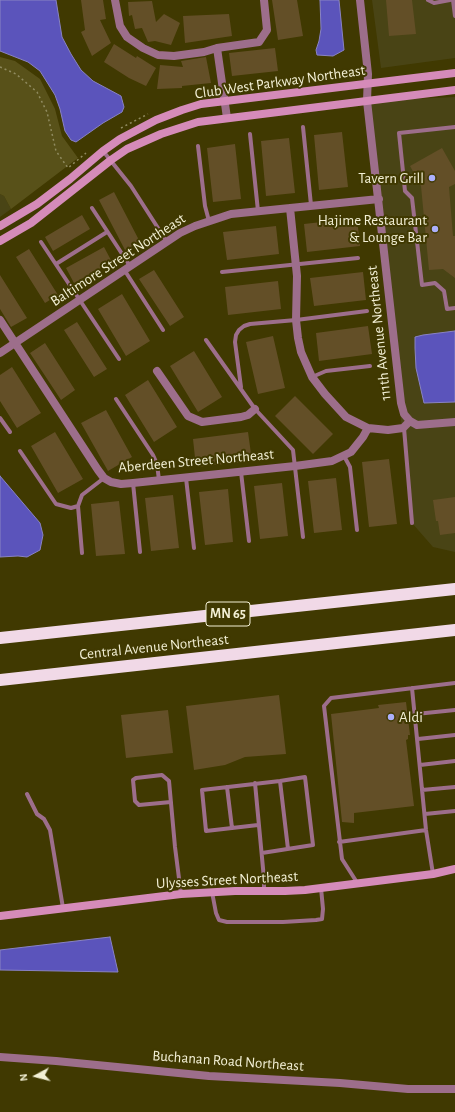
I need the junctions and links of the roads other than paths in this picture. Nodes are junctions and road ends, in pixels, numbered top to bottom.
1 (115, 0) edge
2 (264, 0) edge
3 (360, 0) edge
4 (428, 0) edge
5 (450, 0) edge
6 (453, 0) edge
7 (455, 16) edge
8 (217, 48) junction
9 (455, 73) edge
10 (368, 84) junction
11 (455, 90) edge
12 (367, 101) junction
13 (225, 102) junction
14 (227, 118) junction
15 (303, 127) dead end
16 (455, 127) edge
17 (250, 134) dead end
18 (198, 146) dead end
19 (103, 151) junction
20 (111, 160) junction
21 (379, 199) junction
22 (311, 206) junction
23 (92, 208) dead end
24 (290, 208) junction
25 (258, 211) junction
26 (209, 221) junction
27 (0, 226) edge
28 (107, 232) junction
29 (0, 241) edge
30 (41, 242) dead end
31 (168, 242) junction
32 (358, 258) dead end
33 (56, 264) junction
34 (296, 265) junction
35 (128, 269) junction
36 (222, 272) dead end
37 (81, 300) junction
38 (455, 308) edge
39 (367, 311) dead end
40 (0, 320) edge
41 (296, 320) junction
42 (164, 330) dead end
43 (206, 340) dead end
44 (15, 343) junction
45 (0, 353) edge
46 (119, 359) dead end
47 (370, 366) dead end
48 (157, 371) dead end
49 (312, 377) junction
50 (241, 390) junction
51 (116, 399) dead end
52 (255, 409) junction
53 (0, 418) edge
54 (410, 421) junction
55 (455, 422) edge
56 (368, 428) junction
57 (404, 428) junction
58 (10, 432) dead end
59 (20, 451) dead end
60 (344, 456) junction
61 (295, 466) junction
62 (241, 471) junction
63 (104, 478) junction
64 (186, 478) junction
65 (159, 481) junction
66 (133, 483) junction
67 (78, 506) junction
68 (412, 523) dead end
69 (357, 530) dead end
70 (303, 537) dead end
71 (249, 541) dead end
72 (194, 548) dead end
73 (140, 552) dead end
74 (82, 553) dead end
75 (455, 589) edge
76 (455, 630) edge
77 (0, 638) edge
78 (0, 680) edge
79 (455, 683) edge
80 (412, 688) junction
81 (455, 710) edge
82 (416, 714) junction
83 (455, 735) edge
84 (418, 739) junction
85 (455, 761) edge
86 (420, 765) junction
87 (280, 781) junction
88 (255, 783) junction
89 (227, 787) junction
90 (455, 787) edge
91 (422, 790) junction
92 (27, 794) dead end
93 (171, 802) junction
94 (455, 811) edge
95 (425, 814) junction
96 (258, 825) junction
97 (232, 828) junction
98 (426, 830) junction
99 (339, 842) junction
100 (288, 849) junction
101 (262, 853) junction
102 (455, 869) edge
103 (433, 874) junction
104 (358, 884) junction
105 (321, 888) junction
106 (264, 891) junction
107 (212, 892) junction
108 (181, 894) junction
109 (63, 908) junction
110 (0, 916) edge
111 (0, 1057) edge
112 (455, 1089) edge

1 - 8 street
2 - 8 street
3 - 10 street, 111th Avenue Northeast
4 - 5 lane
6 - 7 lane
8 - 13 street
9 - 10 street, Club West Parkway Northeast
10 - 12 street, 111th Avenue Northeast
10 - 13 street, Club West Parkway Northeast
11 - 12 street, Club West Parkway Northeast
12 - 14 street, Club West Parkway Northeast
12 - 21 street, 111th Avenue Northeast
13 - 14 street
13 - 19 street, Club West Parkway Northeast
14 - 20 street, Club West Parkway Northeast
15 - 22 lane
16 - 38 lane
17 - 25 lane
18 - 26 lane
19 - 20 lane
19 - 27 street, Club West Parkway Northeast
20 - 29 street, Club West Parkway Northeast
20 - 31 lane
21 - 22 street, Baltimore Street Northeast
21 - 54 street, 111th Avenue Northeast
22 - 24 street, Baltimore Street Northeast
23 - 28 lane
24 - 25 street, Baltimore Street Northeast
24 - 34 street
25 - 26 street, Baltimore Street Northeast
26 - 31 street, Baltimore Street Northeast
28 - 33 lane
28 - 35 lane
30 - 33 lane
31 - 35 street, Baltimore Street Northeast
32 - 34 lane
33 - 37 lane
34 - 36 lane
34 - 41 street
35 - 37 street, Baltimore Street Northeast
35 - 42 lane
37 - 44 street, Baltimore Street Northeast
37 - 46 lane
39 - 41 lane
40 - 44 street, Aberdeen Street Northeast
41 - 49 street
41 - 50 lane
43 - 50 lane
44 - 45 street, Baltimore Street Northeast
44 - 63 street, Aberdeen Street Northeast
47 - 49 lane
48 - 52 street
49 - 56 street
50 - 52 lane
51 - 65 lane
52 - 61 lane
53 - 58 lane
54 - 55 street
54 - 57 street
56 - 57 street
56 - 60 street, Aberdeen Street Northeast
57 - 68 lane
59 - 67 lane
60 - 61 street, Aberdeen Street Northeast
60 - 69 lane
61 - 62 street, Aberdeen Street Northeast
61 - 70 lane
62 - 64 street, Aberdeen Street Northeast
62 - 71 lane
63 - 66 street, Aberdeen Street Northeast
63 - 67 lane
64 - 65 street, Aberdeen Street Northeast
64 - 72 lane
65 - 66 street, Aberdeen Street Northeast
66 - 73 lane
67 - 74 lane
75 - 77 highway, Central Avenue Northeast / MN 65
76 - 78 highway, Central Avenue Northeast
79 - 80 lane
80 - 82 lane
80 - 99 lane
81 - 82 lane
82 - 84 lane
83 - 84 lane
84 - 86 lane
85 - 86 lane
86 - 91 lane
87 - 88 lane
87 - 100 lane
87 - 100 lane
88 - 89 lane
88 - 96 lane
89 - 97 lane
89 - 97 lane
90 - 91 lane
91 - 95 lane
92 - 109 lane
93 - 93 lane
93 - 108 lane
94 - 95 lane
95 - 98 lane
96 - 97 lane
96 - 101 lane
98 - 99 lane
98 - 103 lane
99 - 104 lane
100 - 101 lane
101 - 106 lane
102 - 103 street, Ulysses Street Northeast
103 - 104 street, Ulysses Street Northeast
104 - 105 street, Ulysses Street Northeast
105 - 106 street, Ulysses Street Northeast
105 - 107 lane
106 - 107 street, Ulysses Street Northeast
107 - 108 street, Ulysses Street Northeast
108 - 109 street, Ulysses Street Northeast
109 - 110 street, Ulysses Street Northeast
111 - 112 street, Buchanan Road Northeast

